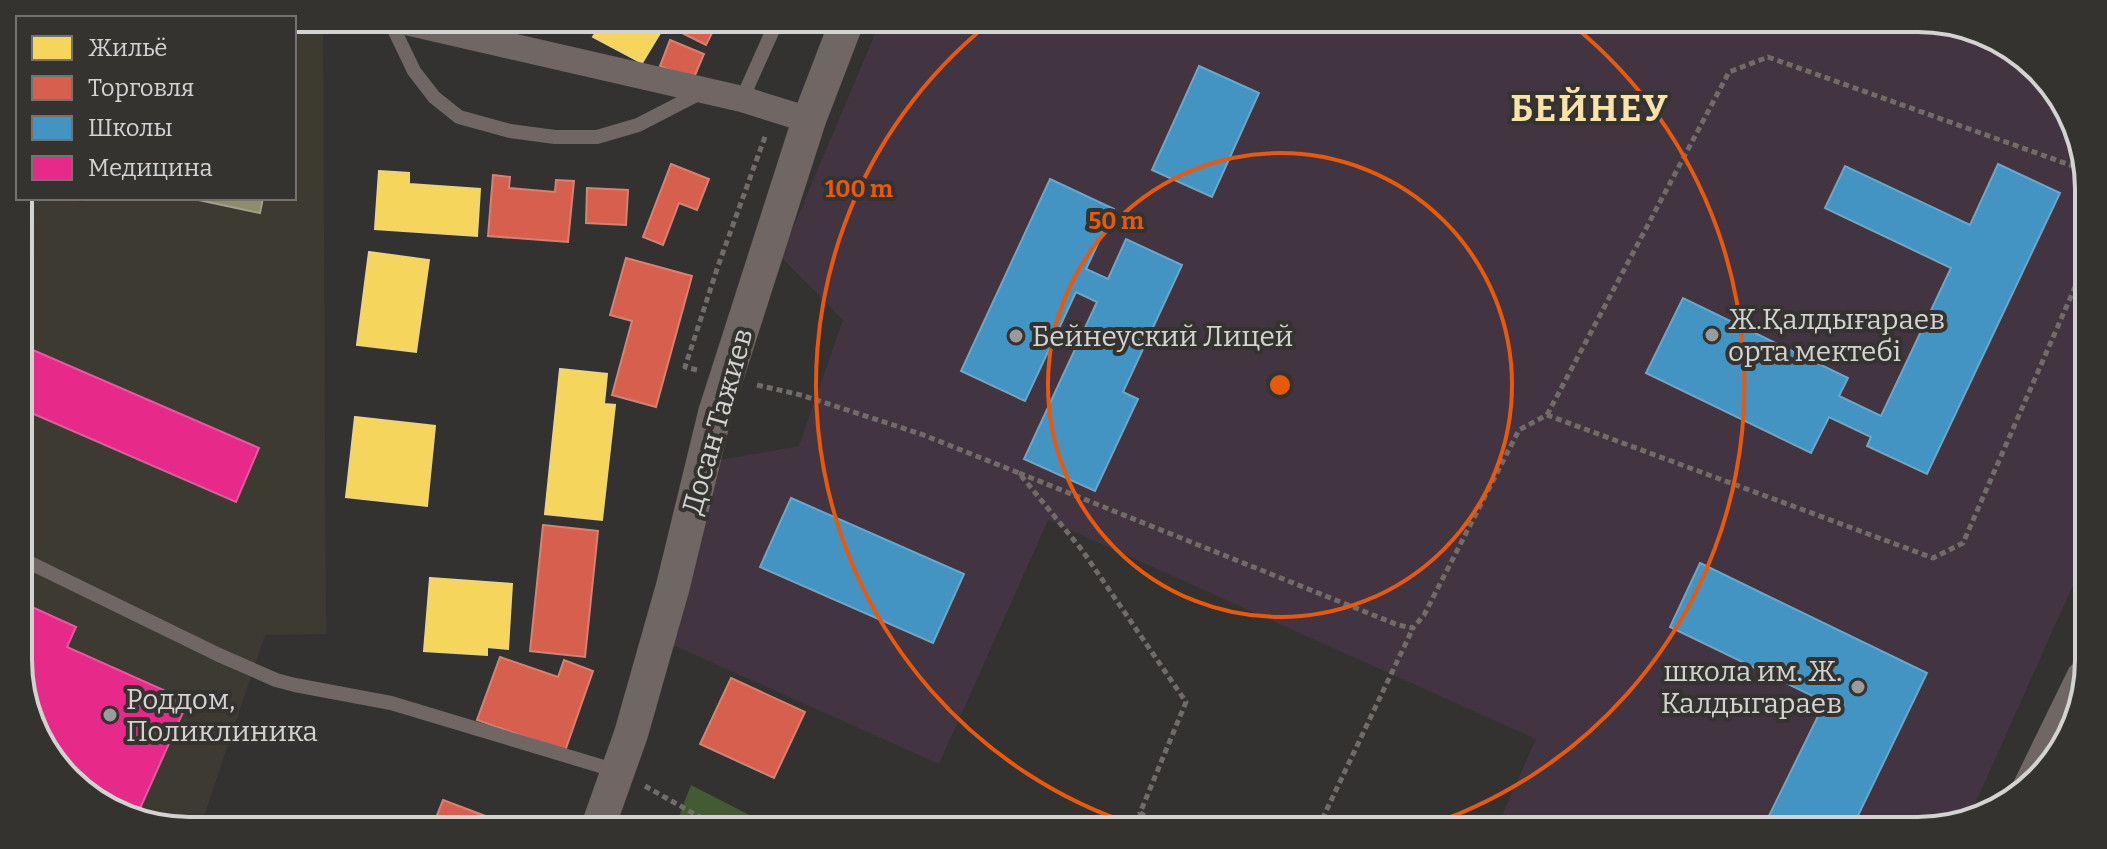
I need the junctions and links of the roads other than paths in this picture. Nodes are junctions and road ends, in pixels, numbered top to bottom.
1 (397, 32) edge
2 (448, 32) edge
3 (772, 32) edge
4 (843, 32) edge
5 (704, 90) junction
6 (742, 99) junction
7 (809, 120) junction
8 (32, 564) edge
9 (2072, 692) edge
10 (2038, 762) edge
11 (618, 771) junction
12 (602, 817) edge

1 - 5 lane
2 - 5 street
3 - 6 lane
4 - 7 street, Досан Тажиев
5 - 6 street
6 - 7 street
7 - 11 street, Досан Тажиев
8 - 11 lane
9 - 10 street
11 - 12 street, Досан Тажиев

